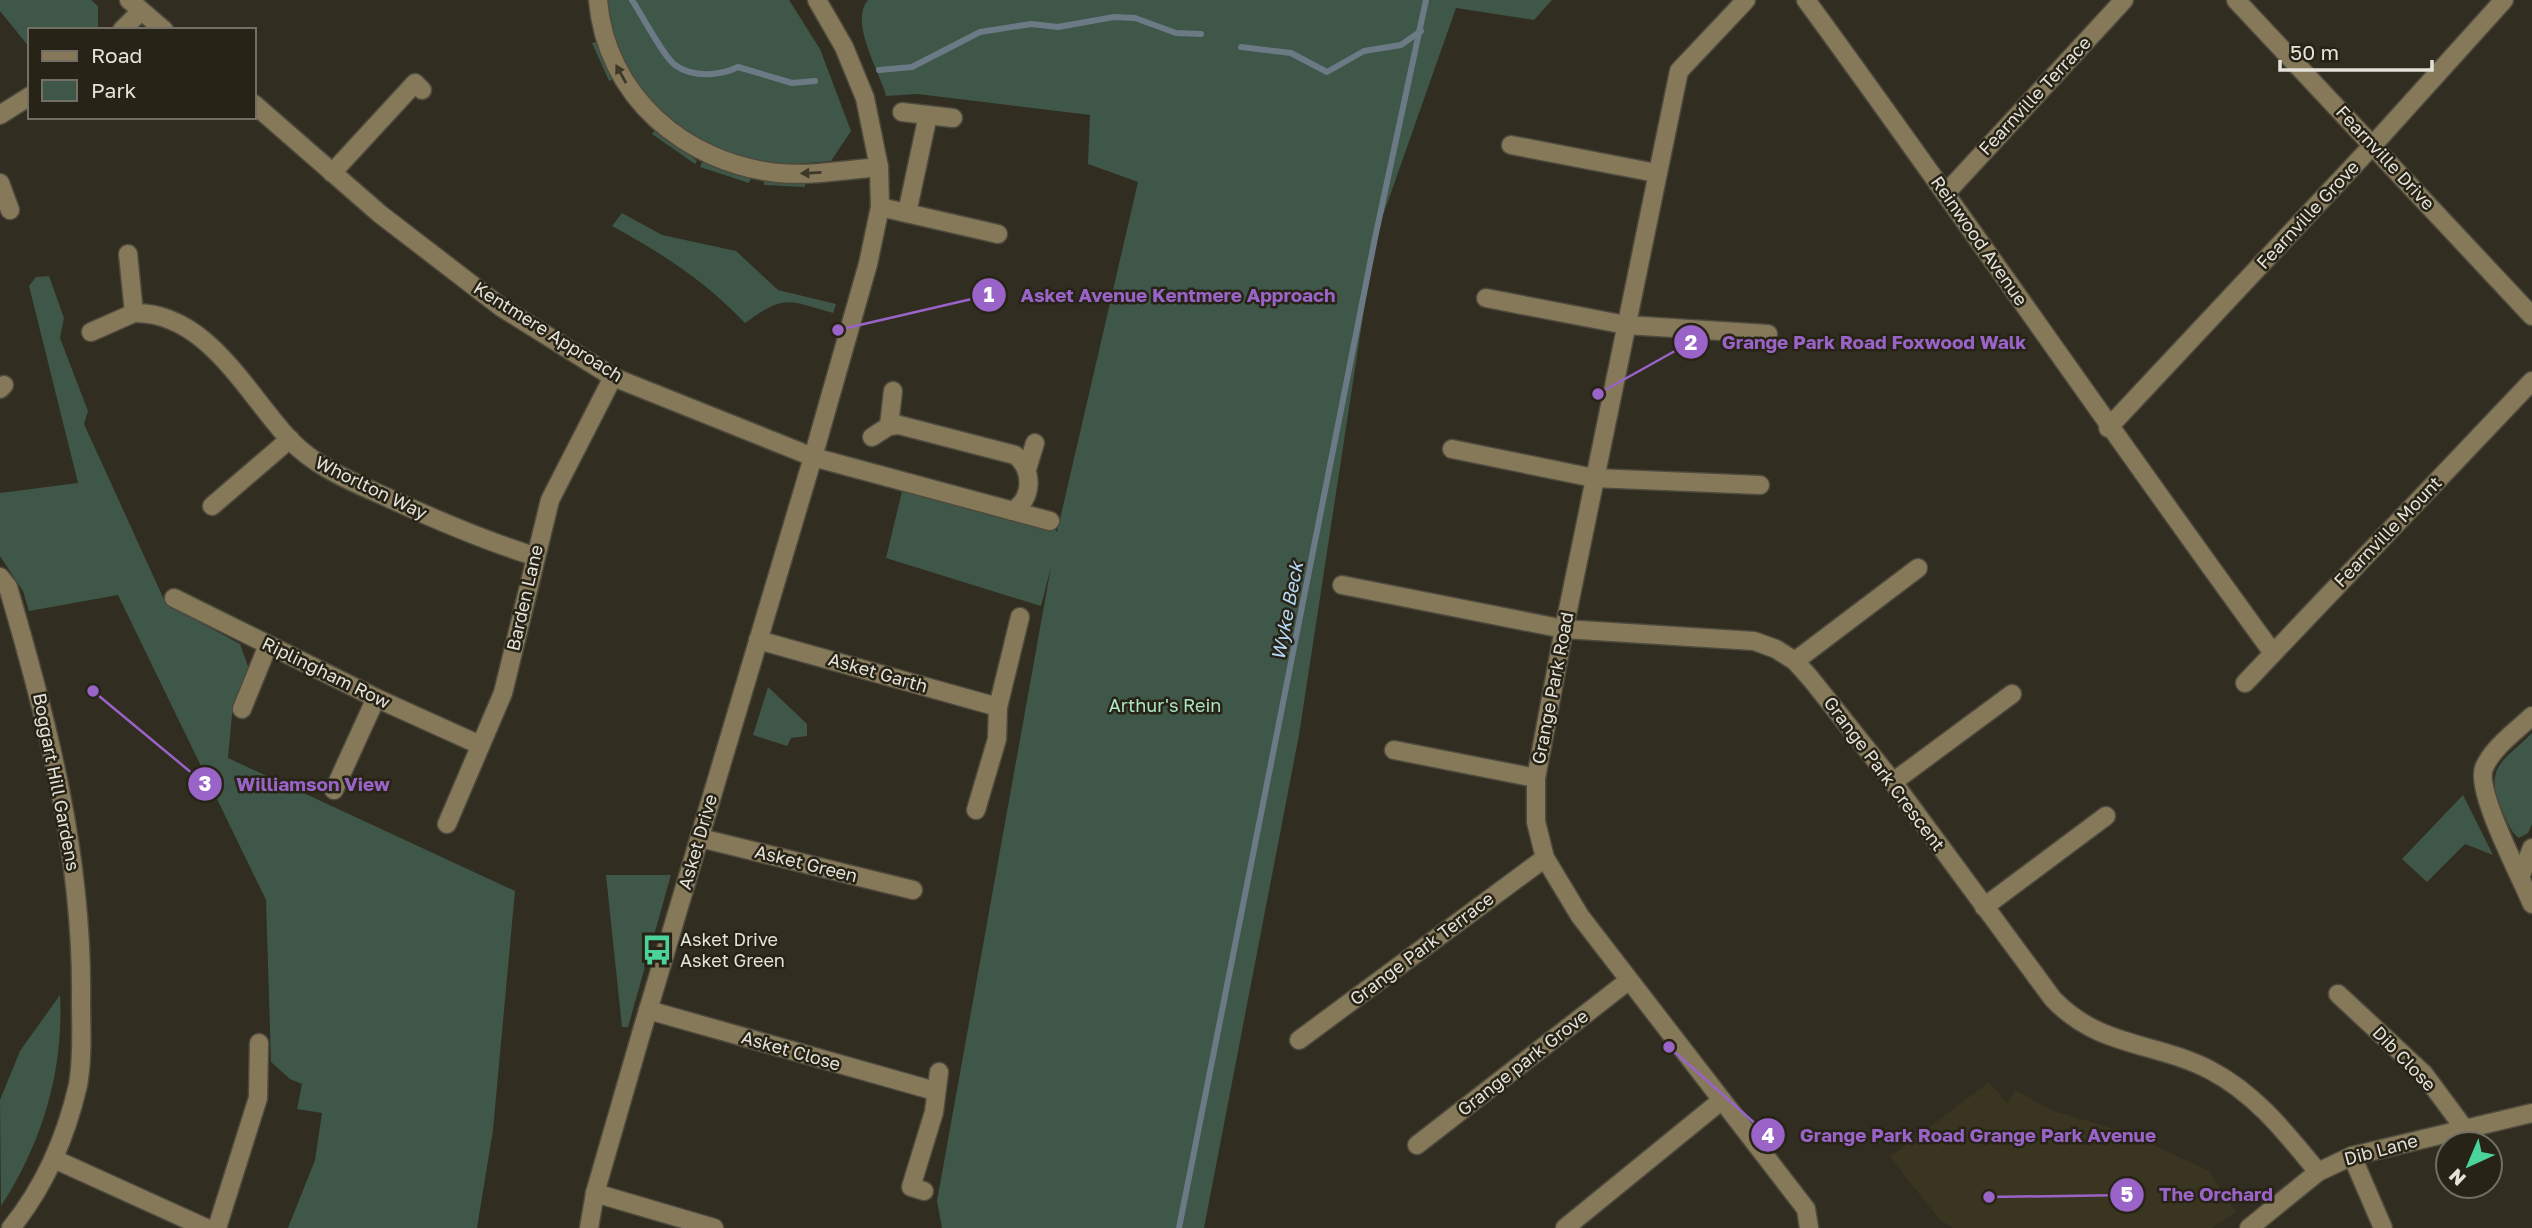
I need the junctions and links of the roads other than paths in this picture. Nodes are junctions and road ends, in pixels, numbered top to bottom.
1 (598, 0) edge
2 (1746, 0) edge
3 (1806, 0) edge
4 (2124, 0) edge
5 (2236, 0) edge
6 (2504, 0) edge
7 (827, 3) edge
8 (135, 5) edge
9 (123, 28) edge
10 (162, 28) edge
11 (422, 90) dead end
12 (28, 97) edge
13 (256, 106) edge
14 (902, 112) dead end
15 (0, 115) edge
16 (928, 115) junction
17 (953, 118) dead end
18 (1511, 145) dead end
19 (2373, 145) junction
20 (338, 167) junction
21 (879, 167) junction
22 (1656, 173) junction
23 (0, 183) edge
24 (1946, 192) junction
25 (880, 207) junction
26 (10, 210) dead end
27 (907, 213) junction
28 (998, 234) dead end
29 (128, 254) dead end
30 (1486, 298) dead end
31 (134, 313) junction
32 (2532, 316) edge
33 (1626, 325) junction
34 (91, 332) dead end
35 (1768, 334) dead end
36 (613, 377) junction
37 (2532, 382) edge
38 (893, 391) dead end
39 (890, 426) junction
40 (2108, 428) junction
41 (872, 438) dead end
42 (290, 439) junction
43 (1035, 443) dead end
44 (1452, 449) dead end
45 (813, 457) junction
46 (1027, 468) junction
47 (1594, 478) junction
48 (1760, 485) dead end
49 (212, 506) dead end
50 (1012, 510) junction
51 (1050, 521) dead end
52 (534, 556) junction
53 (1918, 568) dead end
54 (0, 577) edge
55 (1342, 585) dead end
56 (174, 598) dead end
57 (1020, 617) dead end
58 (1564, 629) junction
59 (758, 640) junction
60 (268, 645) junction
61 (2273, 653) junction
62 (1795, 661) junction
63 (2245, 683) dead end
64 (2012, 694) dead end
65 (376, 698) junction
66 (998, 707) junction
67 (242, 709) dead end
68 (2532, 716) edge
69 (480, 745) junction
70 (1394, 750) dead end
71 (1536, 778) junction
72 (1893, 782) junction
73 (334, 790) dead end
74 (976, 810) dead end
75 (2106, 816) dead end
76 (447, 824) dead end
77 (700, 838) junction
78 (2532, 848) edge
79 (1545, 858) junction
80 (2521, 875) junction
81 (913, 890) dead end
82 (2532, 904) edge
83 (1984, 907) junction
84 (1628, 981) junction
85 (2338, 994) dead end
86 (648, 1010) junction
87 (1299, 1040) dead end
88 (259, 1043) dead end
89 (939, 1072) dead end
90 (934, 1091) junction
91 (1722, 1100) junction
92 (2532, 1113) edge
93 (2464, 1128) junction
94 (1417, 1144) dead end
95 (2352, 1156) junction
96 (54, 1159) junction
97 (2318, 1172) junction
98 (924, 1191) dead end
99 (595, 1193) junction
100 (10, 1228) edge
101 (206, 1228) edge
102 (218, 1228) edge
103 (589, 1228) edge
104 (714, 1228) edge
105 (1565, 1228) edge
106 (1809, 1228) edge
107 (2249, 1228) edge
108 (2383, 1228) edge

21 -> 1 street
2 - 22 street, Grange Park Road
3 - 24 street, Reinwood Avenue
4 - 24 street, Fearnville Terrace
5 - 19 street, Fearnville Drive
6 - 19 street, Fearnville Grove
7 - 21 street, Asket Drive
8 - 9 street
8 - 10 street
11 - 20 street
12 - 15 street
13 - 20 street, Kentmere Approach
14 - 16 street
16 - 17 street
16 - 27 street
18 - 22 street
19 - 32 street, Fearnville Drive
19 - 40 street, Fearnville Grove
20 - 36 street, Kentmere Approach
21 - 25 street, Asket Drive
22 - 33 street, Grange Park Road
23 - 26 street
24 - 40 street, Reinwood Avenue
25 - 27 street
25 - 45 street, Asket Drive
27 - 28 street
29 - 31 street
30 - 33 street
31 - 34 street
31 - 42 street, Whorlton Way
33 - 35 street
33 - 47 street, Grange Park Road
36 - 45 street, Kentmere Approach
36 - 52 street, Barden Lane
37 - 61 street, Fearnville Mount
38 - 39 street
39 - 41 street
39 - 46 street
40 - 61 street, Reinwood Avenue
42 - 49 street
42 - 52 street, Whorlton Way
43 - 46 street
44 - 47 street
45 - 50 street, Kentmere Approach
45 - 59 street, Asket Drive
46 - 50 street
47 - 48 street
47 - 58 street, Grange Park Road
50 - 51 street, Kentmere Approach
52 - 69 street, Barden Lane
53 - 62 street
54 - 96 street, Boggart Hill Gardens
55 - 58 street, Grange Park Crescent
56 - 60 street, Riplingham Row
57 - 66 street
58 - 62 street, Grange Park Crescent
58 - 71 street, Grange Park Road
59 - 66 street, Asket Garth
59 - 77 street, Asket Drive
60 - 65 street, Riplingham Row
60 - 67 street
61 - 63 street, Fearnville Mount
62 - 72 street, Grange Park Crescent
64 - 72 street
65 - 69 street, Riplingham Row
65 - 73 street
66 - 74 street
68 - 80 street
69 - 76 street, Barden Lane
70 - 71 street
71 - 79 street, Grange Park Road
72 - 83 street, Grange Park Crescent
75 - 83 street
77 - 81 street, Asket Green
77 - 86 street, Asket Drive
78 - 80 street
79 - 84 street, Grange Park Road
79 - 87 street, Grange Park Terrace
80 - 82 street
83 - 97 street, Grange Park Crescent
84 - 91 street, Grange Park Road
84 - 94 street, Grange park Grove
85 - 93 street, Dib Close
86 - 90 street, Asket Close
86 - 99 street, Asket Drive
88 - 102 street
89 - 90 street
90 - 98 street
91 - 105 street
91 - 106 street, Grange Park Road
92 - 93 street, Dib Lane
93 - 95 street, Dib Lane
95 - 97 street, Dib Lane
95 - 108 street
96 - 100 street, Boggart Hill Gardens
96 - 101 street
97 - 107 street, Dib Lane
99 - 103 street, Asket Drive
99 - 104 street

